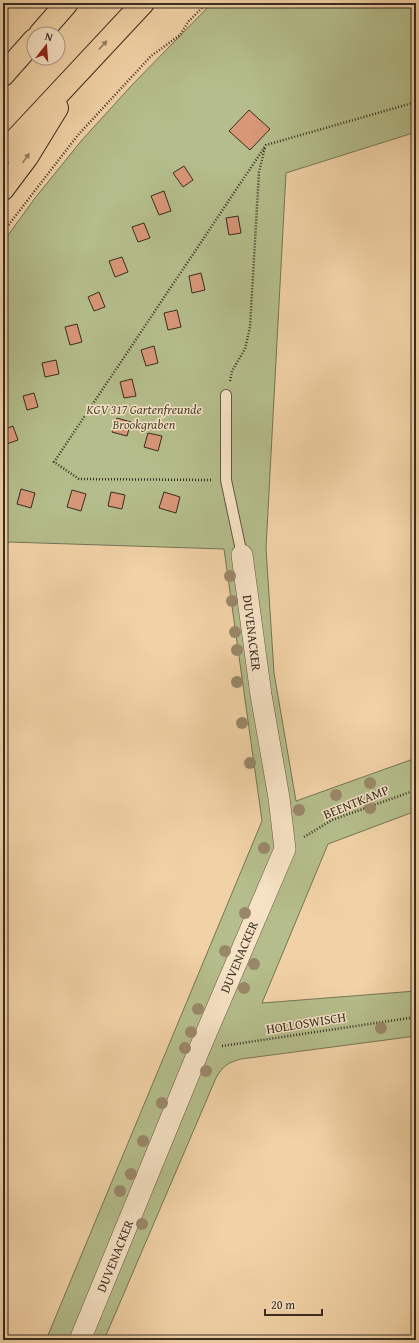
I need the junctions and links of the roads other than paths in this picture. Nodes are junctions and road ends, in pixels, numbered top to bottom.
1 (68, 3) edge
2 (143, 3) edge
3 (47, 26) edge
4 (26, 49) edge
5 (77, 74) junction
6 (3, 75) edge
7 (3, 153) edge
8 (3, 189) edge
9 (226, 395) road end
10 (242, 555) joint
11 (80, 1340) edge

1 - 3 highway
5 -> 2 highway
4 - 6 highway
5 - 7 highway
8 -> 5 highway
9 - 10 lane
10 - 11 street, DUVENACKER

